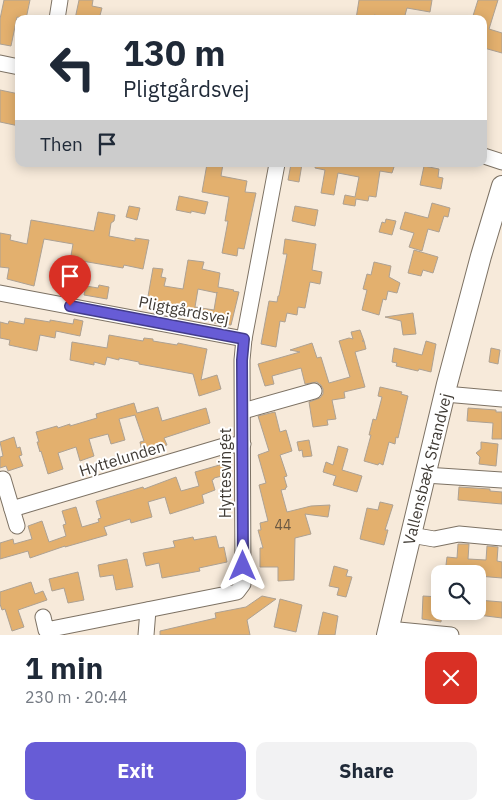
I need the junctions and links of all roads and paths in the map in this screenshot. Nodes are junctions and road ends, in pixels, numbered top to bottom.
1 (60, 0) edge
2 (58, 15) edge
3 (0, 63) edge
4 (15, 66) edge
5 (487, 157) edge
6 (502, 162) edge
7 (276, 167) edge
8 (502, 186) edge
9 (0, 293) edge
10 (244, 339) junction
11 (314, 391) dead end
12 (445, 394) junction
13 (502, 399) edge
14 (243, 411) junction
15 (243, 444) junction
16 (425, 474) junction
17 (3, 479) dead end
18 (502, 480) edge
19 (12, 509) junction
20 (17, 526) dead end
21 (411, 535) junction
22 (502, 538) edge
23 (148, 610) junction
24 (43, 617) dead end
25 (387, 632) edge
26 (146, 635) edge
27 (451, 635) edge

1 - 2 street
3 - 4 street
5 - 6 street
7 - 10 street, Pligtgårdsvej
8 - 12 main road, Vallensbæk Strandvej
9 - 10 street, Pligtgårdsvej
10 - 14 street, Hyttesvinget
11 - 14 street, Hyttesvinget
12 - 13 street
12 - 16 main road, Vallensbæk Strandvej
14 - 15 street, Hyttesvinget
15 - 19 street, Hyttelunden
15 - 23 street, Hyttesvinget
16 - 18 street
16 - 21 main road, Vallensbæk Strandvej
17 - 19 street
19 - 20 street
21 - 22 street
21 - 25 main road, Vallensbæk Strandvej
23 - 24 street, Hyttesvinget
23 - 26 street
25 - 27 street

